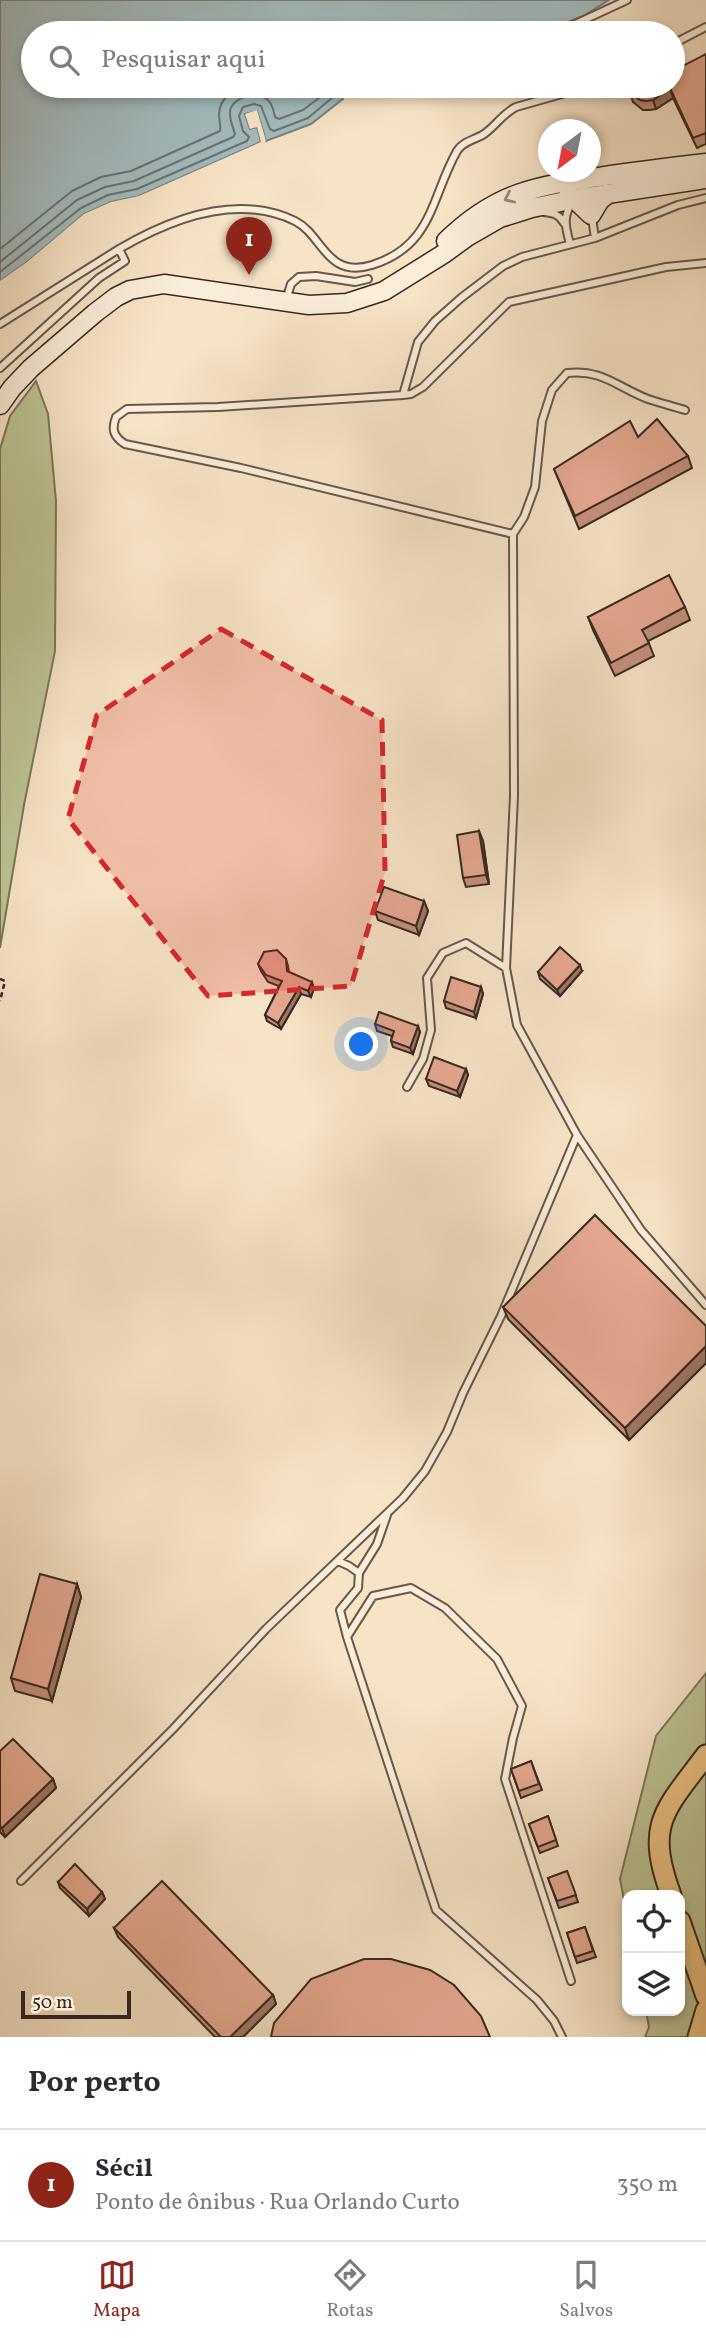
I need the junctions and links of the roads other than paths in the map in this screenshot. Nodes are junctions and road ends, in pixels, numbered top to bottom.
1 (627, 0) edge
2 (583, 21) edge
3 (706, 27) edge
4 (685, 38) edge
5 (548, 98) edge
6 (706, 164) edge
7 (643, 179) dead end
8 (706, 180) edge
9 (543, 185) junction
10 (604, 188) junction
11 (581, 194) junction
12 (706, 198) edge
13 (591, 215) junction
14 (564, 224) junction
15 (507, 225) dead end
16 (498, 228) dead end
17 (595, 238) junction
18 (570, 244) junction
19 (119, 249) junction
20 (445, 253) junction
21 (706, 263) edge
22 (413, 273) junction
23 (368, 279) dead end
24 (286, 302) junction
25 (0, 324) edge
26 (0, 368) edge
27 (403, 395) junction
28 (0, 405) edge
29 (685, 410) dead end
30 (513, 534) junction
31 (506, 968) junction
32 (407, 1087) dead end
33 (577, 1135) junction
34 (706, 1305) edge
35 (388, 1512) junction
36 (338, 1561) junction
37 (359, 1573) junction
38 (347, 1637) junction
39 (706, 1755) edge
40 (21, 1881) dead end
41 (669, 1890) edge
42 (685, 1935) edge
43 (571, 1981) dead end
44 (706, 1996) edge
45 (706, 2010) edge
46 (562, 2037) edge
47 (698, 2037) edge

1 - 2 lane
3 - 4 lane
5 - 19 lane
6 - 7 lane
6 - 9 main road
8 - 10 main road
9 - 11 main road
9 -> 22 main road
10 - 11 main road
10 - 13 main road
11 - 13 main road
11 - 14 lane
11 - 20 main road
12 - 17 lane
13 - 17 lane
14 - 15 lane
14 - 18 lane
16 - 20 lane
17 - 18 lane
18 - 27 lane
19 - 25 lane
19 - 26 lane
20 - 22 main road
21 - 27 lane
22 - 24 main road
23 - 24 lane
24 - 28 main road
27 - 30 lane
29 - 30 lane
30 - 31 lane
31 - 32 lane
31 - 33 lane
33 - 34 lane
33 - 35 lane
35 - 36 lane
35 - 37 lane
36 - 37 lane
36 - 40 lane
37 - 38 lane
38 - 43 lane
38 - 46 lane
39 - 41 main road
42 - 44 main road
45 - 47 main road

